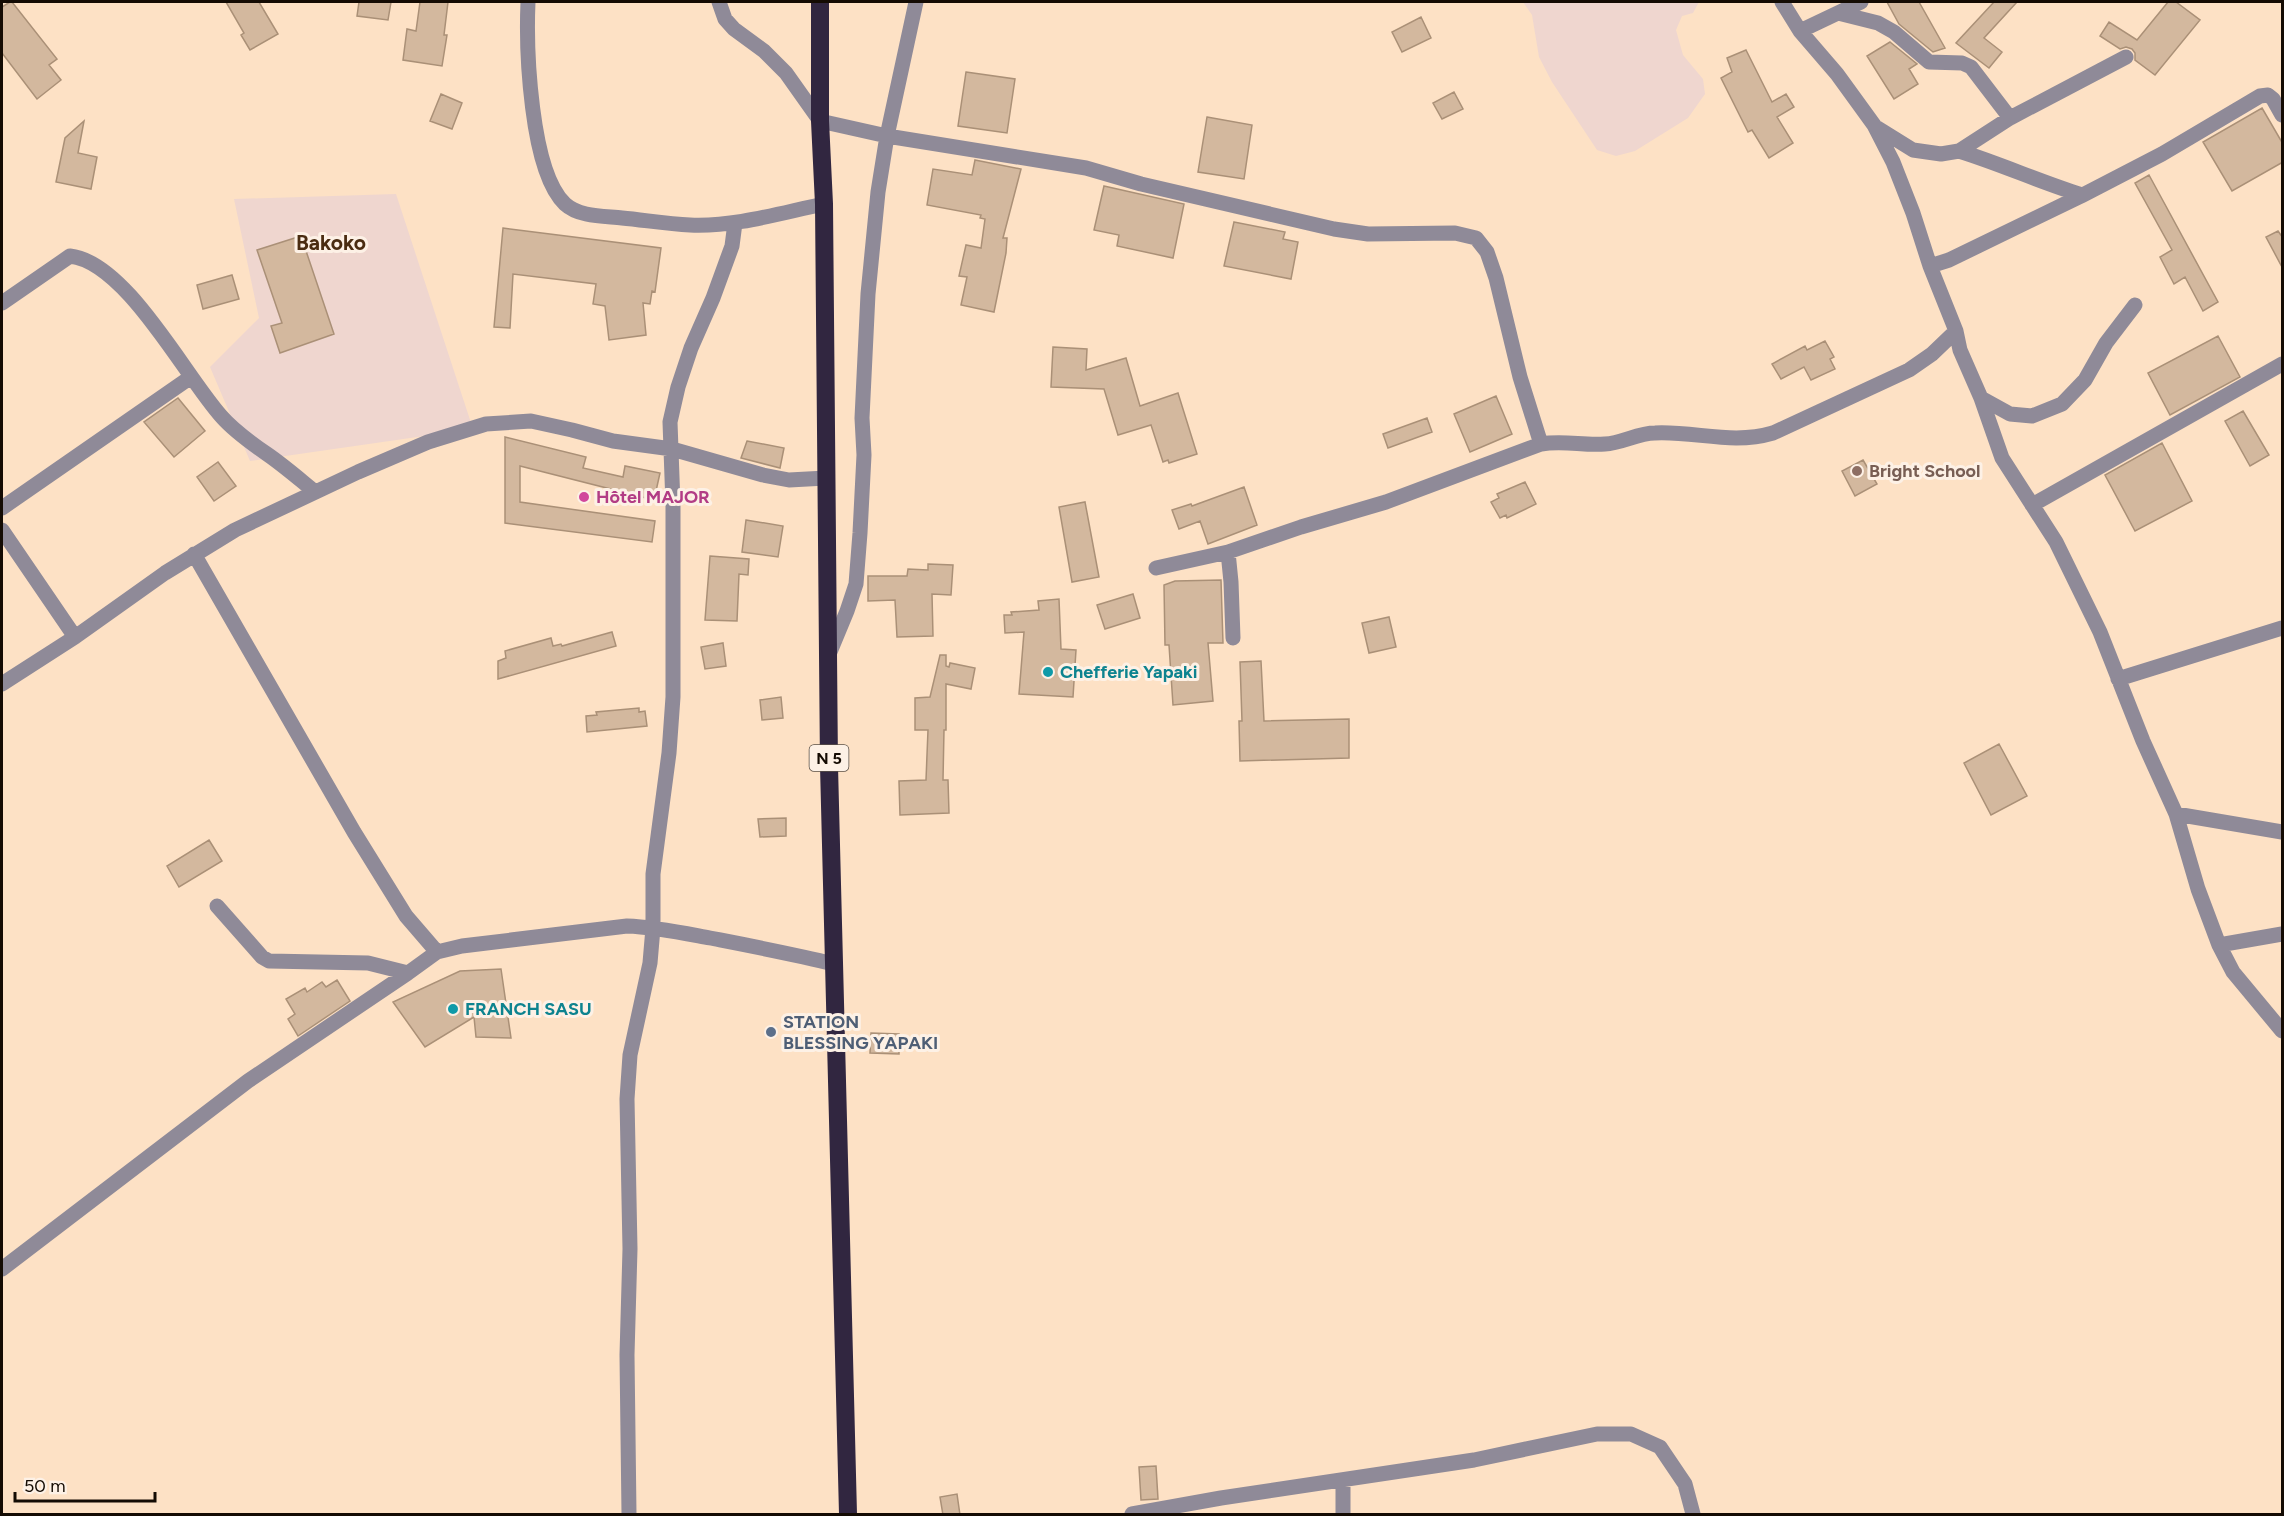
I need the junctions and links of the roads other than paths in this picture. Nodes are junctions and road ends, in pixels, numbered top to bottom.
1 (528, 2) edge
2 (719, 2) edge
3 (820, 2) edge
4 (916, 2) edge
5 (1782, 2) edge
6 (1861, 2) edge
7 (1838, 13) junction
8 (1800, 31) junction
9 (2126, 57) dead end
10 (2283, 115) edge
11 (2010, 118) junction
12 (820, 121) junction
13 (1874, 125) junction
14 (887, 136) junction
15 (1959, 151) junction
16 (2082, 195) junction
17 (824, 204) junction
18 (735, 223) junction
19 (1930, 266) junction
20 (2, 303) edge
21 (2135, 305) dead end
22 (1956, 331) junction
23 (2283, 364) edge
24 (191, 377) junction
25 (1981, 398) junction
26 (1541, 444) junction
27 (672, 449) junction
28 (826, 478) junction
29 (314, 491) junction
30 (2032, 505) junction
31 (2, 508) edge
32 (2, 530) edge
33 (1228, 552) junction
34 (194, 554) junction
35 (1156, 568) dead end
36 (2283, 628) edge
37 (75, 637) junction
38 (1233, 638) dead end
39 (828, 655) junction
40 (2118, 679) junction
41 (2, 684) edge
42 (2176, 814) junction
43 (2283, 832) edge
44 (217, 906) dead end
45 (653, 928) junction
46 (2283, 934) edge
47 (2219, 945) junction
48 (437, 952) junction
49 (834, 964) junction
50 (408, 972) junction
51 (2283, 1031) edge
52 (2, 1269) edge
53 (1343, 1481) junction
54 (1142, 1514) edge
55 (629, 1515) edge
56 (848, 1515) edge
57 (1343, 1515) edge
58 (1693, 1515) edge

1 - 18 street
2 - 12 street
3 - 12 highway, N 5
4 - 14 street
5 - 8 street
6 - 7 street
7 - 8 street
7 - 11 street
8 - 13 street
9 - 11 street
10 - 16 street
11 - 15 street
12 - 14 street
12 - 17 highway, N 5
13 - 15 street
13 - 19 street
14 - 26 street
14 - 39 street
15 - 16 street
16 - 19 street
17 - 18 street
17 - 28 highway, N 5
18 - 27 street
19 - 22 street
20 - 24 street
21 - 25 street
22 - 25 street
22 - 26 street
23 - 30 street
24 - 29 street
24 - 31 street
25 - 30 street
26 - 33 street
27 - 28 street
27 - 29 street
27 - 45 street
28 - 39 highway, N 5
29 - 34 street
30 - 40 street
32 - 37 street
33 - 35 street
33 - 38 street
34 - 37 street
34 - 48 street
36 - 40 street
37 - 41 street
39 - 49 highway, N 5
40 - 42 street
42 - 43 street
42 - 47 street
44 - 50 street
45 - 48 street
45 - 49 street
45 - 55 street
46 - 47 street
47 - 51 street
48 - 50 street
49 - 56 highway, N 5
50 - 52 street
53 - 54 street
53 - 57 street
53 - 58 street

